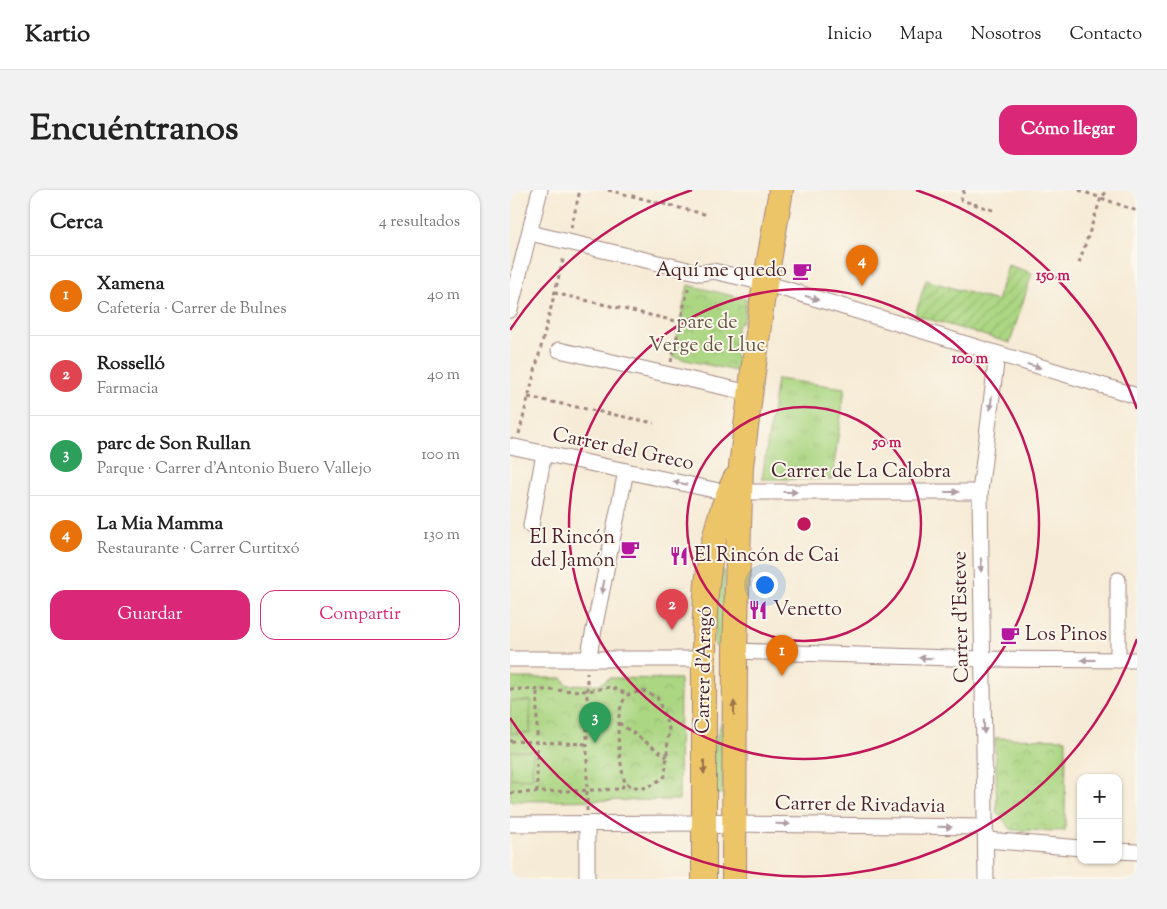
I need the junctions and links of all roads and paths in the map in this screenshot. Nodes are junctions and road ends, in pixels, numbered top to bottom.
1 (540, 190) edge
2 (580, 190) edge
3 (608, 190) edge
4 (781, 190) edge
5 (964, 190) edge
6 (1079, 190) edge
7 (1108, 190) edge
8 (1101, 198) junction
9 (996, 211) dead end
10 (1137, 211) edge
11 (708, 215) dead end
12 (530, 233) junction
13 (568, 241) junction
14 (1079, 264) dead end
15 (692, 270) junction
16 (765, 283) junction
17 (554, 293) junction
18 (510, 310) edge
19 (680, 322) junction
20 (559, 350) dead end
21 (997, 355) junction
22 (669, 375) junction
23 (750, 393) junction
24 (528, 396) junction
25 (1137, 396) edge
26 (654, 423) dead end
27 (513, 446) edge
28 (544, 453) junction
29 (626, 471) junction
30 (980, 492) junction
31 (734, 493) junction
32 (531, 526) dead end
33 (1118, 580) dead end
34 (735, 651) junction
35 (510, 658) edge
36 (588, 659) junction
37 (982, 659) junction
38 (1118, 660) junction
39 (1137, 660) edge
40 (704, 666) junction
41 (510, 689) edge
42 (537, 689) junction
43 (587, 691) junction
44 (629, 695) junction
45 (619, 723) junction
46 (510, 741) edge
47 (536, 742) junction
48 (588, 744) junction
49 (667, 757) junction
50 (625, 783) junction
51 (587, 791) junction
52 (536, 792) junction
53 (510, 793) edge
54 (704, 823) junction
55 (510, 824) edge
56 (587, 824) junction
57 (734, 824) junction
58 (986, 834) junction
59 (1077, 847) edge
60 (1122, 851) edge
61 (1137, 852) edge
62 (587, 879) edge
63 (704, 879) edge
64 (734, 879) edge
65 (986, 879) edge

1 - 12 street
2 - 13 path
3 - 11 path
4 - 16 main road, Carrer d'Aragó
5 - 9 path
6 - 8 path
7 - 8 path
8 - 10 path
8 - 14 path
12 - 13 street
12 - 18 street
13 - 15 street
13 - 17 path
15 - 16 street
15 - 19 path
16 -> 21 street
16 - 23 main road, Carrer d'Aragó
17 - 19 path
17 - 24 path
19 - 22 path
20 - 22 street
21 -> 25 street
21 -> 30 street, Carrer d'Esteve
22 - 23 street
23 - 31 main road, Carrer d'Aragó
24 - 26 path
24 - 27 path
27 - 28 street, Carrer del Greco
28 - 29 street, Carrer del Greco
28 - 32 street
31 -> 29 street, Carrer del Greco
29 -> 36 street
31 -> 30 street, Carrer de La Calobra
30 -> 37 street, Carrer d'Esteve
31 - 34 main road, Carrer d'Aragó
31 - 40 main road, Carrer d'Aragó
33 - 38 street
37 -> 34 street
34 - 40 main road
57 -> 34 main road, Carrer d'Aragó
35 - 36 street
36 - 40 street
36 - 43 path
38 -> 37 street
37 -> 58 street, Carrer d'Esteve
38 - 39 street
40 -> 54 main road, Carrer d'Aragó
41 - 42 path
42 - 43 path
42 - 47 path
43 - 44 path
43 - 48 path
44 - 45 path
44 - 49 path
45 - 49 path
45 - 50 path
46 - 47 path
47 - 48 path
47 - 52 path
48 - 51 path
49 - 50 path
50 - 51 path
51 - 52 path
51 - 56 path
52 - 53 path
54 - 56 street
54 - 57 street
54 - 63 main road, Carrer d'Aragó
55 - 56 street
56 - 62 street
57 -> 58 street, Carrer de Rivadavia
57 - 64 main road, Carrer d'Aragó
58 - 59 street, Carrer de Rivadavia
58 - 65 street, Carrer d'Esteve
60 - 61 street

